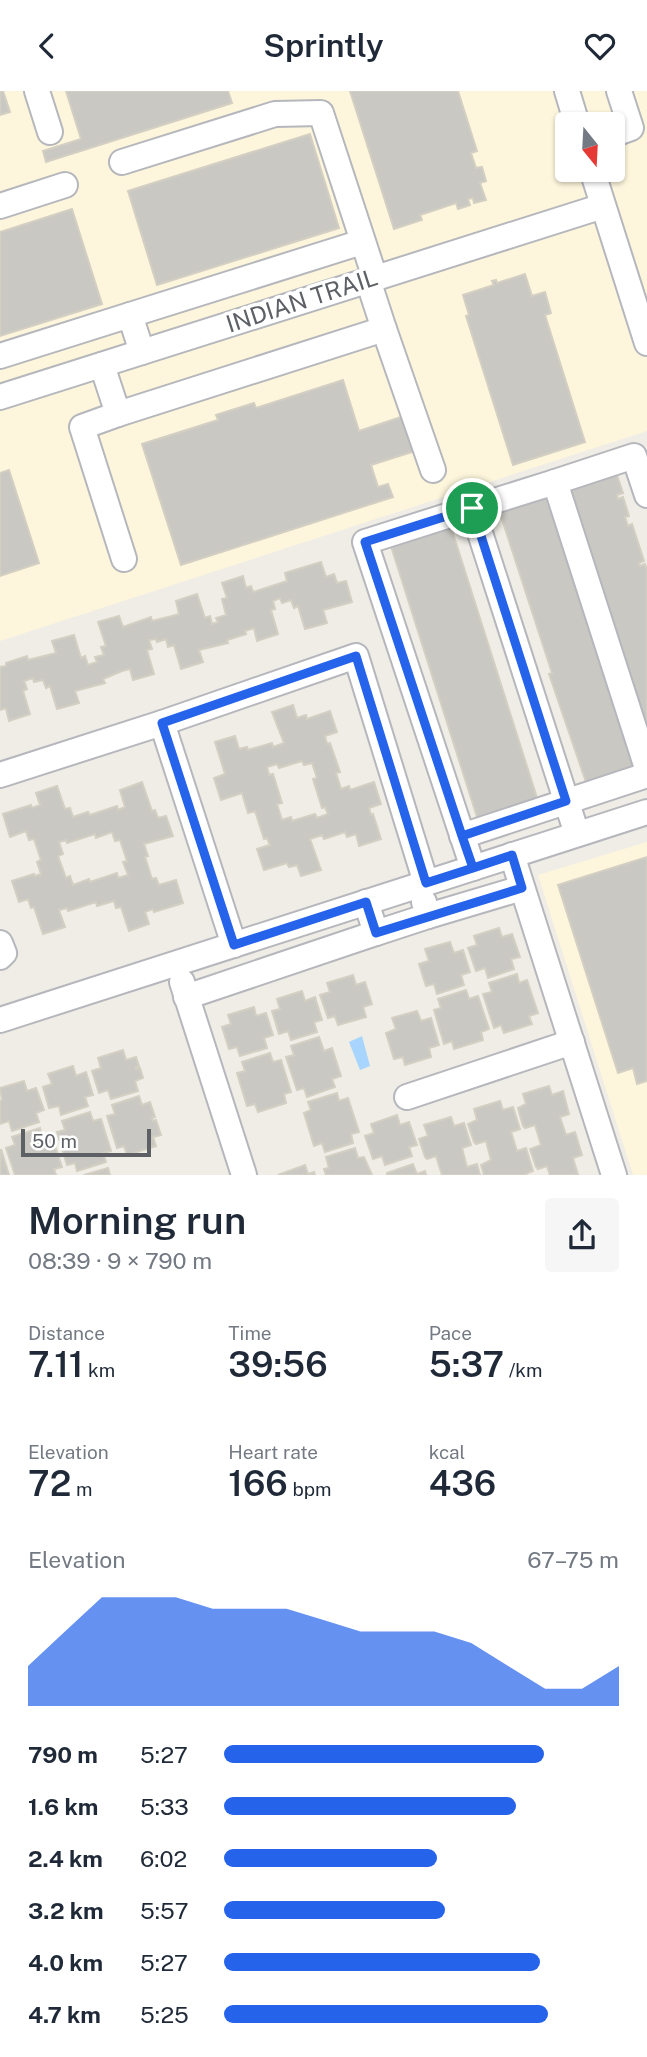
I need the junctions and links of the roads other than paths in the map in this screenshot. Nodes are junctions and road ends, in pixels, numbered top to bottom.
1 (37, 91) edge
2 (567, 91) edge
3 (619, 91) edge
4 (573, 112) edge
5 (625, 130) edge
6 (50, 132) dead end
7 (122, 162) dead end
8 (596, 182) edge
9 (65, 185) dead end
10 (603, 206) junction
11 (0, 207) edge
12 (362, 242) junction
13 (372, 279) junction
14 (130, 315) junction
15 (384, 329) junction
16 (647, 343) edge
17 (142, 352) junction
18 (0, 356) edge
19 (102, 365) junction
20 (0, 397) edge
21 (118, 414) junction
22 (641, 454) edge
23 (433, 470) dead end
24 (555, 482) junction
25 (647, 495) edge
26 (472, 508) junction
27 (124, 559) dead end
28 (162, 723) junction
29 (647, 768) edge
30 (0, 775) edge
31 (647, 775) edge
32 (566, 801) junction
33 (647, 812) edge
34 (577, 834) junction
35 (462, 836) junction
36 (512, 855) junction
37 (473, 868) junction
38 (423, 884) junction
39 (522, 888) junction
40 (366, 902) junction
41 (428, 916) junction
42 (376, 933) junction
43 (0, 943) edge
44 (234, 945) junction
45 (0, 957) edge
46 (176, 964) junction
47 (186, 997) junction
48 (0, 1020) edge
49 (572, 1042) junction
50 (408, 1097) dead end
51 (244, 1175) edge
52 (614, 1175) edge

1 - 6 street
2 - 4 street
3 - 5 street
7 - 12 street
8 - 10 street
9 - 11 street
10 - 13 street, INDIAN TRAIL
10 - 16 street
12 - 13 street
12 - 14 street
13 - 15 street
13 - 17 street, INDIAN TRAIL
14 - 17 street
14 - 18 street
15 - 21 street
15 - 23 street
17 - 19 street, INDIAN TRAIL
19 - 20 street, INDIAN TRAIL
19 - 21 street
21 - 27 street
22 - 24 street
22 - 25 street
24 - 26 street
24 - 29 street
26 - 32 street
26 - 35 street
28 - 30 street
28 - 38 street
28 - 44 street
31 - 32 street
32 - 34 street
32 - 35 street
33 - 34 street
34 - 36 street
35 - 37 street
36 - 37 street
36 - 39 street
37 - 38 street
38 - 40 street
38 - 41 street
39 - 41 street
39 - 49 street
40 - 42 street
40 - 44 street
41 - 42 street
42 - 47 street
43 - 45 street
44 - 46 street
46 - 47 street
46 - 48 street
47 - 51 street
49 - 50 street
49 - 52 street

